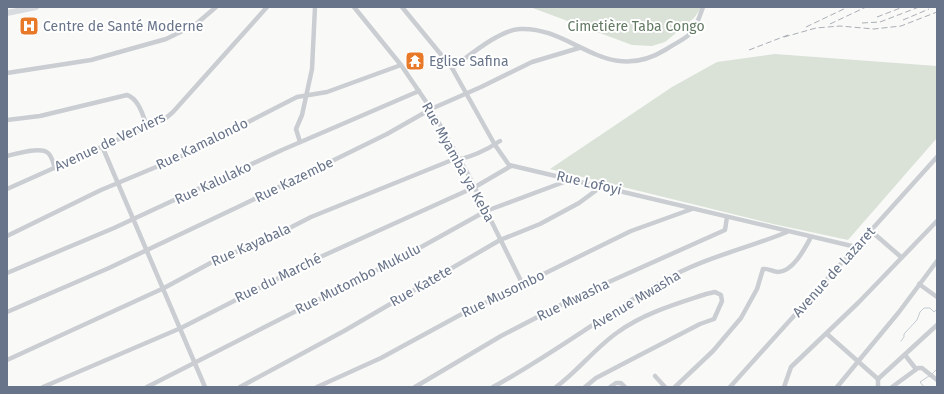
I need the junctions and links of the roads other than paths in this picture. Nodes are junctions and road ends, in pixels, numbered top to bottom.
1 (36, 7) edge
2 (216, 7) edge
3 (267, 7) edge
4 (315, 7) edge
5 (354, 7) edge
6 (402, 7) edge
7 (703, 7) edge
8 (7, 13) edge
9 (579, 48) junction
10 (401, 65) junction
11 (452, 68) junction
12 (7, 73) edge
13 (419, 91) junction
14 (306, 94) junction
15 (466, 94) junction
16 (431, 109) junction
17 (7, 120) edge
18 (148, 126) junction
19 (500, 141) dead end
20 (300, 142) junction
21 (495, 145) junction
22 (102, 146) junction
23 (7, 156) edge
24 (937, 157) edge
25 (460, 160) junction
26 (511, 166) junction
27 (55, 168) junction
28 (572, 179) junction
29 (118, 183) junction
30 (602, 186) junction
31 (474, 187) junction
32 (7, 190) edge
33 (693, 209) junction
34 (486, 211) junction
35 (728, 217) junction
36 (133, 219) junction
37 (937, 221) edge
38 (871, 231) junction
39 (788, 232) junction
40 (7, 236) edge
41 (811, 237) junction
42 (500, 240) junction
43 (856, 247) junction
44 (146, 251) junction
45 (901, 257) junction
46 (937, 260) edge
47 (7, 273) edge
48 (919, 284) junction
49 (523, 285) junction
50 (164, 288) junction
51 (937, 297) edge
52 (7, 312) edge
53 (937, 325) edge
54 (180, 328) junction
55 (827, 334) junction
56 (905, 355) junction
57 (7, 360) edge
58 (195, 362) junction
59 (858, 362) junction
60 (916, 369) junction
61 (655, 376) dead end
62 (878, 379) junction
63 (937, 380) edge
64 (43, 387) edge
65 (147, 387) edge
66 (205, 387) edge
67 (240, 387) edge
68 (317, 387) edge
69 (415, 387) edge
70 (493, 387) edge
71 (556, 387) edge
72 (585, 387) edge
73 (610, 387) edge
74 (625, 387) edge
75 (665, 387) edge
76 (675, 387) edge
77 (730, 387) edge
78 (784, 387) edge
79 (837, 387) edge
80 (878, 387) edge
81 (892, 387) edge

1 - 8 main road
2 - 12 street
3 - 18 street, Avenue de Verviers
4 - 14 street
5 - 10 street, Rue Myamba ya Keba
6 - 11 street
7 - 9 street
9 - 11 street
9 - 15 street, Rue Kazembe
10 - 13 street, Rue Myamba ya Keba
10 - 14 street, Rue Kamalondo
11 - 15 street
13 - 16 street, Rue Myamba ya Keba
13 - 20 street, Rue Kalulako
14 - 20 street
14 - 29 street, Rue Kamalondo
15 - 16 street, Rue Kazembe
15 - 21 street
16 - 25 street, Rue Myamba ya Keba
16 - 44 street, Rue Kazembe
17 - 18 street
18 - 22 street, Avenue de Verviers
19 - 21 street, Rue Kayabala
20 - 36 street, Rue Kalulako
21 - 25 street, Rue Kayabala
21 - 26 street
22 - 27 street, Avenue de Verviers
22 - 29 street
23 - 27 street
24 - 38 street, Avenue de Lazaret
25 - 31 street, Rue Myamba ya Keba
25 - 50 street, Rue Kayabala
26 - 28 street, Rue Lofoyi
26 - 31 street, Rue du Marché
27 - 32 street, Avenue de Verviers
28 - 30 street, Rue Lofoyi
28 - 34 street, Rue Mutombo Mukulu
29 - 36 street
29 - 40 street, Rue Kamalondo
30 - 33 street, Rue Lofoyi
30 - 42 street, Rue Katete
31 - 34 street, Rue Myamba ya Keba
31 - 54 street, Rue du Marché
33 - 35 street, Rue Lofoyi
33 - 49 street, Rue Musombo
34 - 42 street, Rue Myamba ya Keba
34 - 58 street, Rue Mutombo Mukulu
35 - 39 street, Rue Lofoyi
35 - 69 street, Rue Mwasha
36 - 44 street
36 - 47 street, Rue Kalulako
37 - 45 street
38 - 43 street, Avenue de Lazaret
38 - 45 street
39 - 41 street, Rue Lofoyi
39 - 70 street, Avenue Mwasha
41 - 43 street, Rue Lofoyi
41 - 76 street
42 - 49 street, Rue Myamba ya Keba
42 - 67 street, Rue Katete
43 - 77 street, Avenue de Lazaret
44 - 50 street
44 - 52 street, Rue Kazembe
45 - 55 street
46 - 48 street
48 - 51 street
48 - 59 street
49 - 68 street, Rue Musombo
50 - 54 street
50 - 57 street, Rue Kayabala
53 - 56 street
54 - 58 street
54 - 64 street, Rue du Marché
55 - 59 street
55 - 78 street
56 - 60 street
56 - 62 street
58 - 65 street, Rue Mutombo Mukulu
58 - 66 street
59 - 62 street
59 - 79 street
60 - 63 street
60 - 81 street
61 - 75 street
62 - 80 street
71 - 72 street
73 - 74 street

